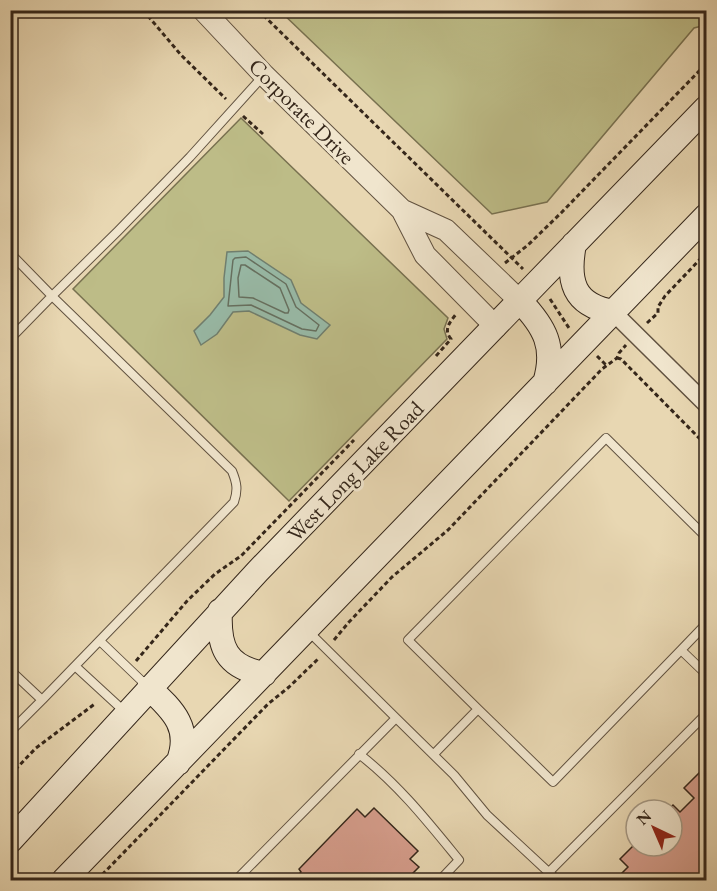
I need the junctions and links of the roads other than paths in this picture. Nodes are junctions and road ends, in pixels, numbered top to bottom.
1 (203, 10) edge
2 (264, 75) junction
3 (706, 108) edge
4 (402, 210) junction
5 (706, 216) edge
6 (574, 244) junction
7 (11, 255) edge
8 (52, 296) junction
9 (520, 301) junction
10 (613, 312) junction
11 (496, 327) junction
12 (10, 339) edge
13 (546, 383) junction
14 (706, 404) edge
15 (706, 537) edge
16 (220, 611) junction
17 (706, 624) edge
18 (306, 630) junction
19 (100, 641) junction
20 (681, 650) junction
21 (75, 666) junction
22 (10, 670) edge
23 (264, 674) junction
24 (706, 674) edge
25 (149, 688) junction
26 (42, 700) junction
27 (478, 709) junction
28 (126, 713) junction
29 (706, 714) edge
30 (396, 718) junction
31 (10, 732) edge
32 (359, 754) junction
33 (434, 754) junction
34 (178, 763) junction
35 (10, 841) edge
36 (549, 872) junction
37 (64, 880) edge
38 (236, 880) edge
39 (440, 880) edge
40 (557, 880) edge

1 - 2 street, Corporate Drive
2 - 4 street, Corporate Drive
2 - 8 lane
3 - 6 main road, West Long Lake Road
4 - 9 street, Corporate Drive
4 - 11 street, Corporate Drive
5 - 10 main road
6 - 9 main road, West Long Lake Road
6 - 10 main road
7 - 8 lane
8 - 12 lane
8 - 19 lane
9 - 11 main road, West Long Lake Road
9 - 13 main road
10 - 13 main road
10 - 14 street
11 - 16 main road, West Long Lake Road
13 - 18 main road
15 - 27 lane
16 - 23 main road
16 - 25 main road, West Long Lake Road
17 - 20 lane
18 - 23 main road
18 - 30 lane
19 - 21 lane
19 - 25 lane
20 - 24 lane
20 - 27 lane
21 - 26 lane
21 - 28 lane
22 - 26 lane
23 - 34 main road
25 - 28 main road, West Long Lake Road
25 - 34 main road
26 - 31 lane
27 - 33 lane
28 - 35 main road, West Long Lake Road
29 - 36 lane
30 - 32 lane
30 - 33 lane
32 - 38 lane
32 - 39 lane
33 - 36 lane
34 - 37 main road
36 - 40 lane

